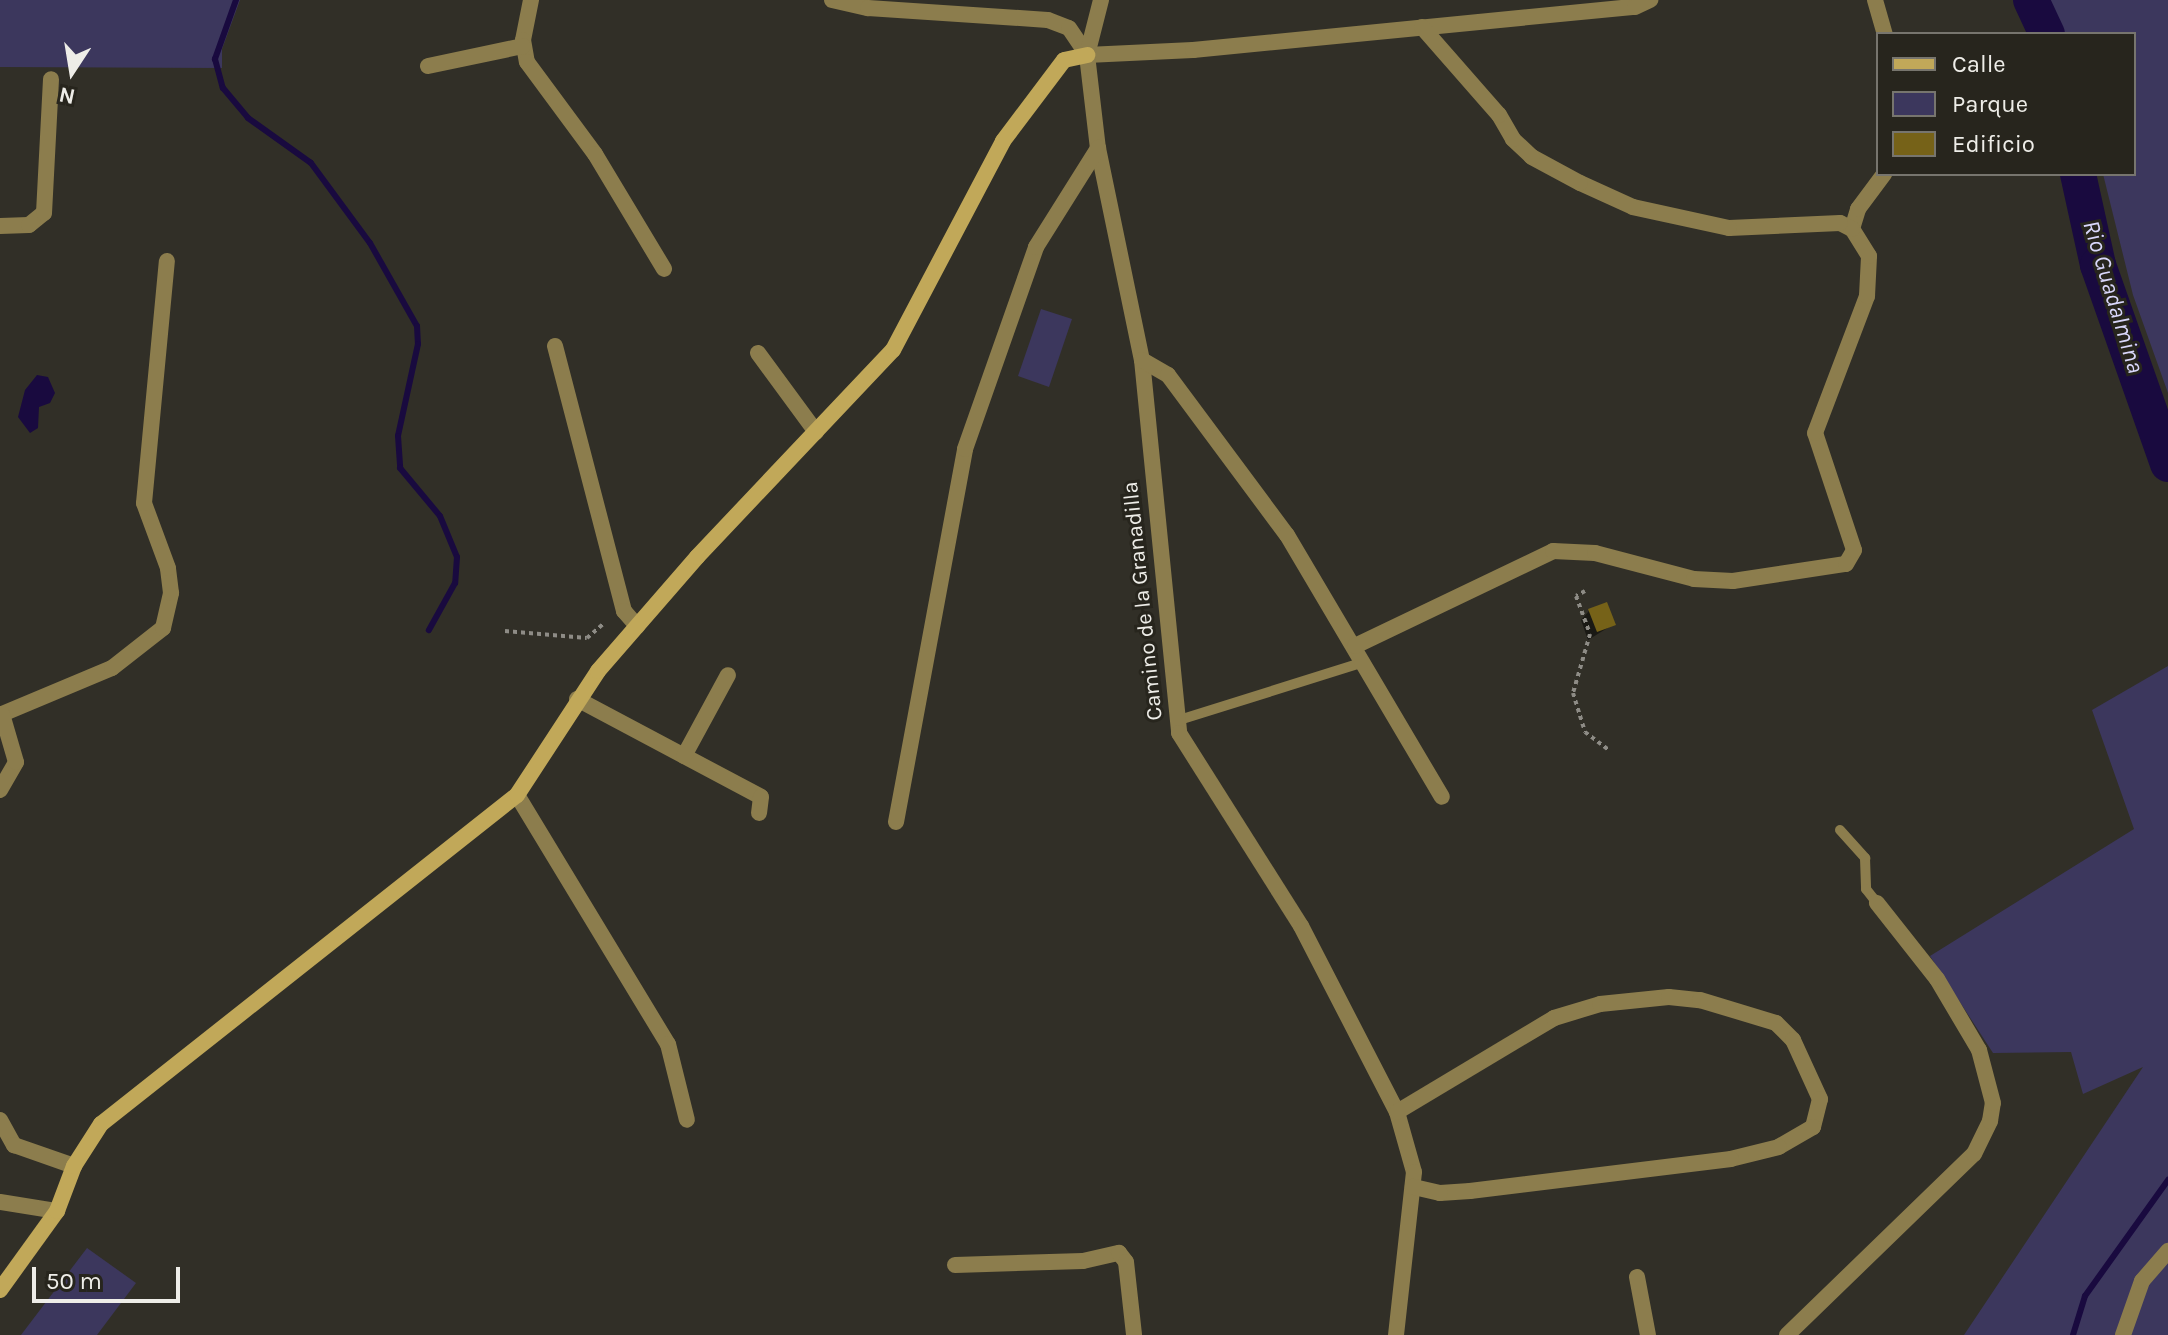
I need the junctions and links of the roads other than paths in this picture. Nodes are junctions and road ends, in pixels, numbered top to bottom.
1 (531, 0) edge
2 (832, 0) edge
3 (1101, 0) edge
4 (1650, 0) edge
5 (1875, 0) edge
6 (1422, 27) junction
7 (1884, 32) edge
8 (523, 46) junction
9 (1087, 55) junction
10 (428, 66) dead end
11 (51, 79) dead end
12 (1098, 148) junction
13 (1883, 176) edge
14 (0, 226) edge
15 (1852, 229) junction
16 (167, 261) dead end
17 (664, 269) dead end
18 (555, 346) dead end
19 (758, 353) dead end
20 (1142, 360) junction
21 (816, 432) junction
22 (637, 626) junction
23 (1355, 646) junction
24 (1364, 662) junction
25 (728, 675) dead end
26 (577, 699) junction
27 (1, 715) edge
28 (1176, 721) junction
29 (684, 756) junction
30 (0, 790) edge
31 (517, 795) junction
32 (1442, 797) dead end
33 (759, 813) dead end
34 (896, 822) dead end
35 (1840, 830) dead end
36 (1877, 903) joint
37 (1397, 1112) junction
38 (0, 1120) edge
39 (687, 1120) dead end
40 (74, 1166) junction
41 (1413, 1187) junction
42 (0, 1202) edge
43 (57, 1211) junction
44 (2168, 1251) edge
45 (955, 1265) dead end
46 (1637, 1277) dead end
47 (0, 1290) edge
48 (1134, 1335) edge
49 (1396, 1335) edge
50 (1648, 1335) edge
51 (1787, 1335) edge
52 (2123, 1335) edge

1 - 8 street
2 - 9 street
3 - 9 street, Camino de la Granadilla
4 - 6 street
5 - 7 street
6 - 9 street
6 - 15 street
8 - 10 street
8 - 17 street
9 - 12 street, Camino de la Granadilla
9 - 21 street
11 - 14 street
12 - 20 street, Camino de la Granadilla
12 - 34 street
13 - 15 street
15 - 23 street
16 - 27 street
18 - 22 street
19 - 21 street
20 - 23 street
20 - 28 street, Camino de la Granadilla
21 - 22 street
22 - 26 street
23 - 24 street
24 - 28 lane
24 - 32 street
25 - 29 street
26 - 29 street
26 - 31 street
27 - 30 street
28 - 37 street, Camino de la Granadilla
29 - 33 street
31 - 39 street
31 - 40 street
35 - 36 lane
36 - 51 street
37 - 41 street, Camino de la Granadilla
37 - 41 street
38 - 40 street
40 - 43 street
41 - 49 street, Camino de la Granadilla
42 - 43 street
43 - 47 street
44 - 52 street
45 - 48 street
46 - 50 street

